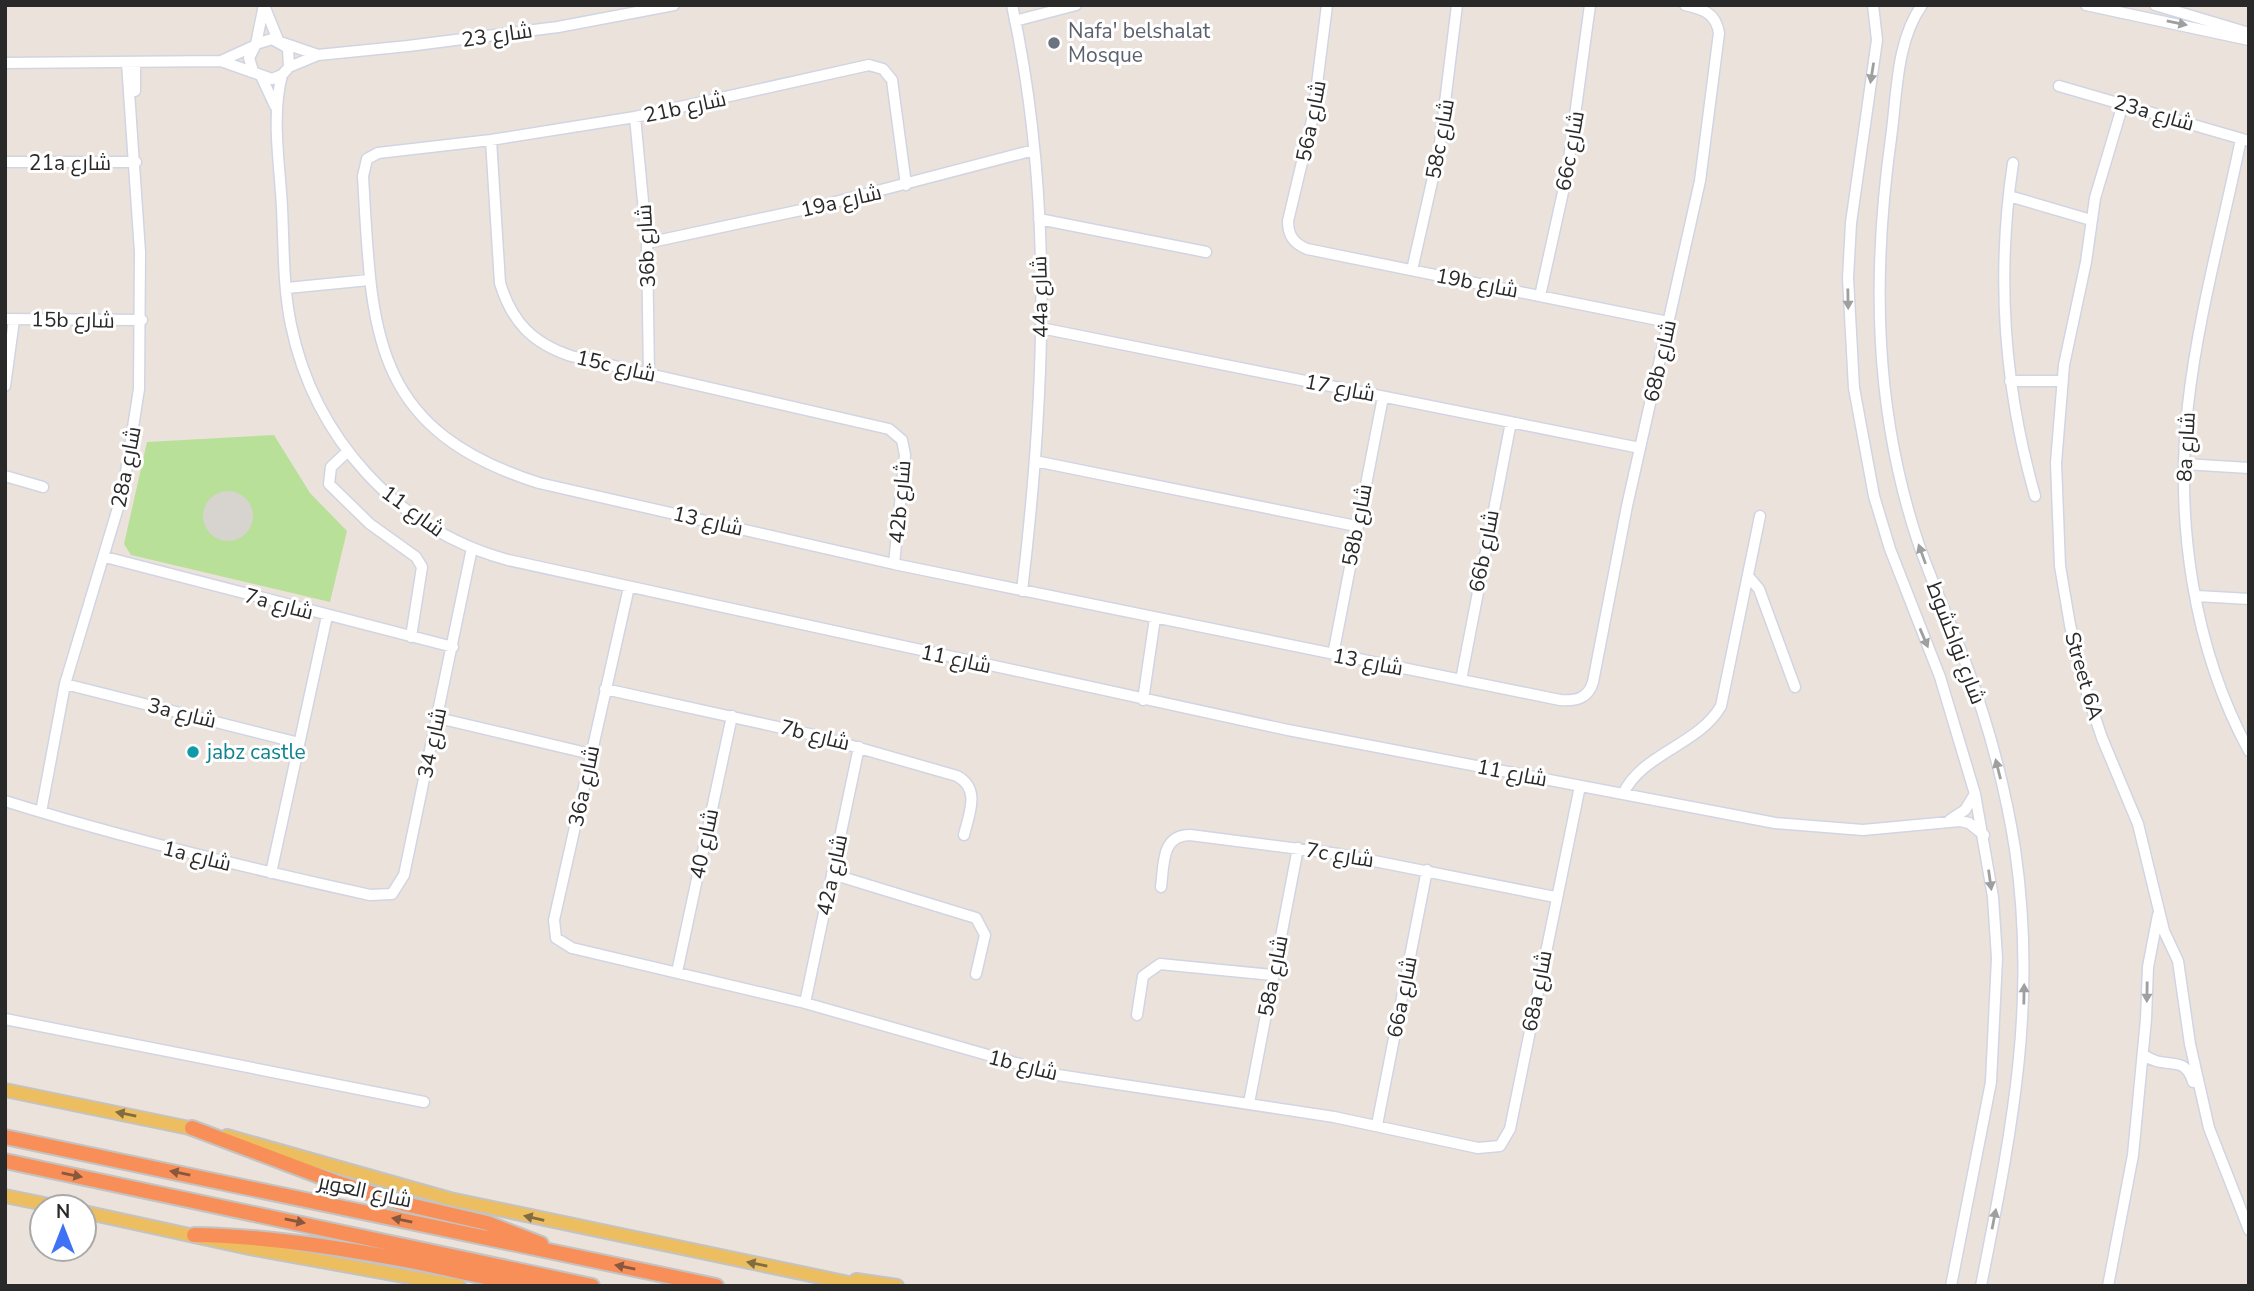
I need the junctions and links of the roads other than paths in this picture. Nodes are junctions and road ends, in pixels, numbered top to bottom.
1 (264, 5) edge
2 (1012, 5) edge
3 (1076, 5) edge
4 (1327, 5) edge
5 (1457, 5) edge
6 (1590, 5) edge
7 (1685, 5) edge
8 (1873, 5) edge
9 (1922, 5) edge
10 (2086, 5) edge
11 (2154, 5) edge
12 (671, 6) edge
13 (1015, 21) junction
14 (2249, 33) edge
15 (2249, 40) edge
16 (281, 42) junction
17 (255, 45) junction
18 (318, 55) junction
19 (220, 61) junction
20 (5, 63) edge
21 (131, 63) junction
22 (286, 71) junction
23 (258, 75) junction
24 (2059, 86) dead end
25 (2123, 104) junction
26 (276, 111) junction
27 (635, 117) junction
28 (491, 139) junction
29 (2245, 140) edge
30 (1034, 150) junction
31 (367, 159) joint
32 (5, 162) edge
33 (136, 162) junction
34 (2013, 163) dead end
35 (906, 185) junction
36 (2008, 196) junction
37 (1038, 219) junction
38 (2091, 220) junction
39 (1290, 235) joint
40 (647, 243) junction
41 (1206, 251) dead end
42 (1412, 270) junction
43 (369, 280) junction
44 (286, 284) junction
45 (1540, 296) junction
46 (10, 319) edge
47 (142, 320) junction
48 (1668, 322) junction
49 (1041, 328) junction
50 (649, 375) junction
51 (2010, 381) junction
52 (2062, 381) junction
53 (5, 386) edge
54 (1383, 397) junction
55 (1511, 422) junction
56 (902, 440) joint
57 (1640, 448) junction
58 (349, 455) junction
59 (1035, 461) junction
60 (2184, 464) junction
61 (2249, 468) edge
62 (5, 476) edge
63 (43, 487) dead end
64 (2035, 496) dead end
65 (1760, 516) dead end
66 (1356, 526) junction
67 (476, 550) junction
68 (105, 557) junction
69 (894, 564) junction
70 (1748, 576) junction
71 (625, 587) junction
72 (1022, 591) junction
73 (2197, 596) junction
74 (2249, 599) edge
75 (327, 616) junction
76 (1155, 618) junction
77 (407, 636) junction
78 (453, 647) junction
79 (1333, 655) junction
80 (1461, 680) junction
81 (65, 684) junction
82 (1795, 687) dead end
83 (605, 689) junction
84 (1582, 698) joint
85 (1139, 699) junction
86 (732, 716) junction
87 (438, 718) junction
88 (299, 743) junction
89 (859, 747) junction
90 (2249, 751) edge
91 (591, 754) junction
92 (1576, 785) junction
93 (1623, 794) junction
94 (1975, 794) junction
95 (5, 801) edge
96 (41, 812) junction
97 (1950, 820) junction
98 (964, 835) dead end
99 (1984, 835) junction
100 (1298, 848) junction
101 (1427, 870) junction
102 (271, 873) junction
103 (832, 874) junction
104 (1161, 887) dead end
105 (392, 894) joint
106 (1555, 897) junction
107 (2157, 901) junction
108 (556, 938) joint
109 (2151, 952) junction
110 (2175, 952) junction
111 (677, 972) junction
112 (976, 974) dead end
113 (1273, 975) junction
114 (804, 1003) junction
115 (1138, 1015) dead end
116 (5, 1019) edge
117 (2190, 1044) junction
118 (2144, 1055) junction
119 (2176, 1063) junction
120 (2157, 1064) junction
121 (5, 1090) edge
122 (424, 1102) dead end
123 (1249, 1103) junction
124 (2203, 1105) junction
125 (2137, 1111) junction
126 (1377, 1125) junction
127 (192, 1128) junction
128 (5, 1137) edge
129 (1500, 1146) joint
130 (5, 1161) edge
131 (5, 1196) edge
132 (28, 1201) edge
133 (98, 1215) edge
134 (2249, 1230) edge
135 (194, 1235) junction
136 (557, 1253) junction
137 (824, 1277) junction
138 (433, 1280) junction
139 (571, 1282) junction
140 (450, 1286) edge
141 (459, 1286) edge
142 (592, 1286) edge
143 (716, 1286) edge
144 (863, 1286) edge
145 (897, 1286) edge
146 (1951, 1286) edge
147 (1981, 1286) edge
148 (2108, 1286) edge

1 - 16 street
1 - 17 street
2 - 13 street, 44a شارع
3 - 13 street
4 - 39 street, 56a شارع
5 - 42 street, 58c شارع
6 - 45 street, 66c شارع
7 - 48 street, 68b شارع
8 -> 94 street, شارع نواكشوط
147 -> 9 street, شارع نواكشوط
10 -> 15 street
11 - 14 street
12 - 18 street, شارع 23
13 - 30 street, 44a شارع
16 - 17 street
16 - 18 street, شارع 23
16 - 22 street
17 - 19 street
17 - 23 street
18 - 22 street, شارع 23
19 - 21 street
19 - 23 street
20 - 21 street
21 - 33 street, 28a شارع
22 - 23 street
22 - 26 street, شارع 11
23 - 26 street, شارع 11
24 - 25 street, 23a شارع
25 - 29 street, 23a شارع
25 - 38 street, Street 6A
26 - 44 street, شارع 11
27 - 28 street, 21b شارع
27 - 35 street, 21b شارع
27 - 40 street, 36b شارع
28 - 31 street, 21b شارع
28 - 50 street, 15c شارع
29 - 60 street, 8a شارع
30 - 35 street, 19a شارع
30 - 37 street, 44a شارع
31 - 43 street, شارع 13
32 - 33 street, 21a شارع
33 - 47 street, 28a شارع
34 - 36 street
35 - 40 street, 19a شارع
36 - 38 street
36 - 51 street
37 - 41 street
37 - 49 street, 44a شارع
38 - 52 street, Street 6A
39 - 42 street, 19b شارع
40 - 50 street, 36b شارع
42 - 45 street, 19b شارع
43 - 44 street
43 - 69 street, شارع 13
44 - 58 street, شارع 11
45 - 48 street, 19b شارع
46 - 47 street, 15b شارع
46 - 53 street
47 - 68 street, 28a شارع
48 - 57 street, 68b شارع
49 - 54 street, شارع 17
49 - 59 street, 44a شارع
50 - 56 street, 15c شارع
51 - 52 street
51 - 64 street
52 - 107 street, Street 6A
54 - 55 street, شارع 17
54 - 66 street, 58b شارع
55 - 57 street, شارع 17
55 - 80 street, 66b شارع
56 - 69 street, 42b شارع
57 - 84 street, 68b شارع
58 - 67 street, شارع 11
58 - 77 street
59 - 66 street
59 - 72 street, 44a شارع
60 - 61 street
60 - 73 street, 8a شارع
62 - 63 street
65 - 70 street
66 - 79 street, 58b شارع
67 - 71 street, شارع 11
67 - 78 street, شارع 34
68 - 75 street, 7a شارع
68 - 81 street, 28a شارع
69 - 72 street, شارع 13
70 - 82 street
70 - 93 street
71 - 83 street, 36a شارع
71 - 85 street, شارع 11
72 - 76 street, شارع 13
73 - 74 street
73 - 90 street, 8a شارع
75 - 77 street, 7a شارع
75 - 88 street
76 - 79 street, شارع 13
76 - 85 street
77 - 78 street, 7a شارع
78 - 87 street, شارع 34
79 - 80 street, شارع 13
80 - 84 street, شارع 13
81 - 88 street, 3a شارع
81 - 96 street, 28a شارع
83 - 86 street, 7b شارع
83 - 91 street, 36a شارع
85 - 92 street, شارع 11
86 - 89 street, 7b شارع
86 - 111 street, شارع 40
87 - 91 street
87 - 105 street, شارع 34
88 - 102 street
89 - 98 street, 7b شارع
89 - 103 street, 42a شارع
91 - 108 street, 36a شارع
92 - 93 street, شارع 11
92 - 106 street, 68a شارع
93 - 97 street, شارع 11
94 - 97 street
94 - 99 street, شارع نواكشوط
95 - 96 street, 1a شارع
96 - 102 street, 1a شارع
97 - 99 street
99 -> 146 street, شارع نواكشوط
100 - 101 street, 7c شارع
100 - 104 street, 7c شارع
100 - 113 street, 58a شارع
101 - 106 street, 7c شارع
101 - 126 street, 66a شارع
102 - 105 street, 1a شارع
103 - 112 street
103 - 114 street, 42a شارع
106 - 129 street, 68a شارع
107 - 109 street
107 - 110 street, Street 6A
108 - 111 street, 1b شارع
109 - 110 street
109 -> 118 street
110 - 117 street, Street 6A
111 - 114 street, 1b شارع
113 - 115 street
113 - 123 street, 58a شارع
114 - 123 street, 1b شارع
116 - 122 street
117 - 119 street
117 - 124 street, Street 6A
118 - 120 street
118 - 125 street
119 - 120 street
119 - 124 street
120 - 125 street
127 -> 121 main road
123 - 126 street, 1b شارع
124 - 134 street, Street 6A
125 - 148 street
126 - 129 street, 1b شارع
127 - 136 highway
137 -> 127 main road
136 -> 128 highway, شارع العوير
130 -> 139 highway, شارع العوير
131 - 132 main road
133 - 135 main road
135 - 138 main road
135 - 139 highway
143 -> 136 highway, شارع العوير
137 - 144 main road
137 - 145 main road
138 - 140 street
138 - 141 main road
139 - 142 highway, شارع العوير

